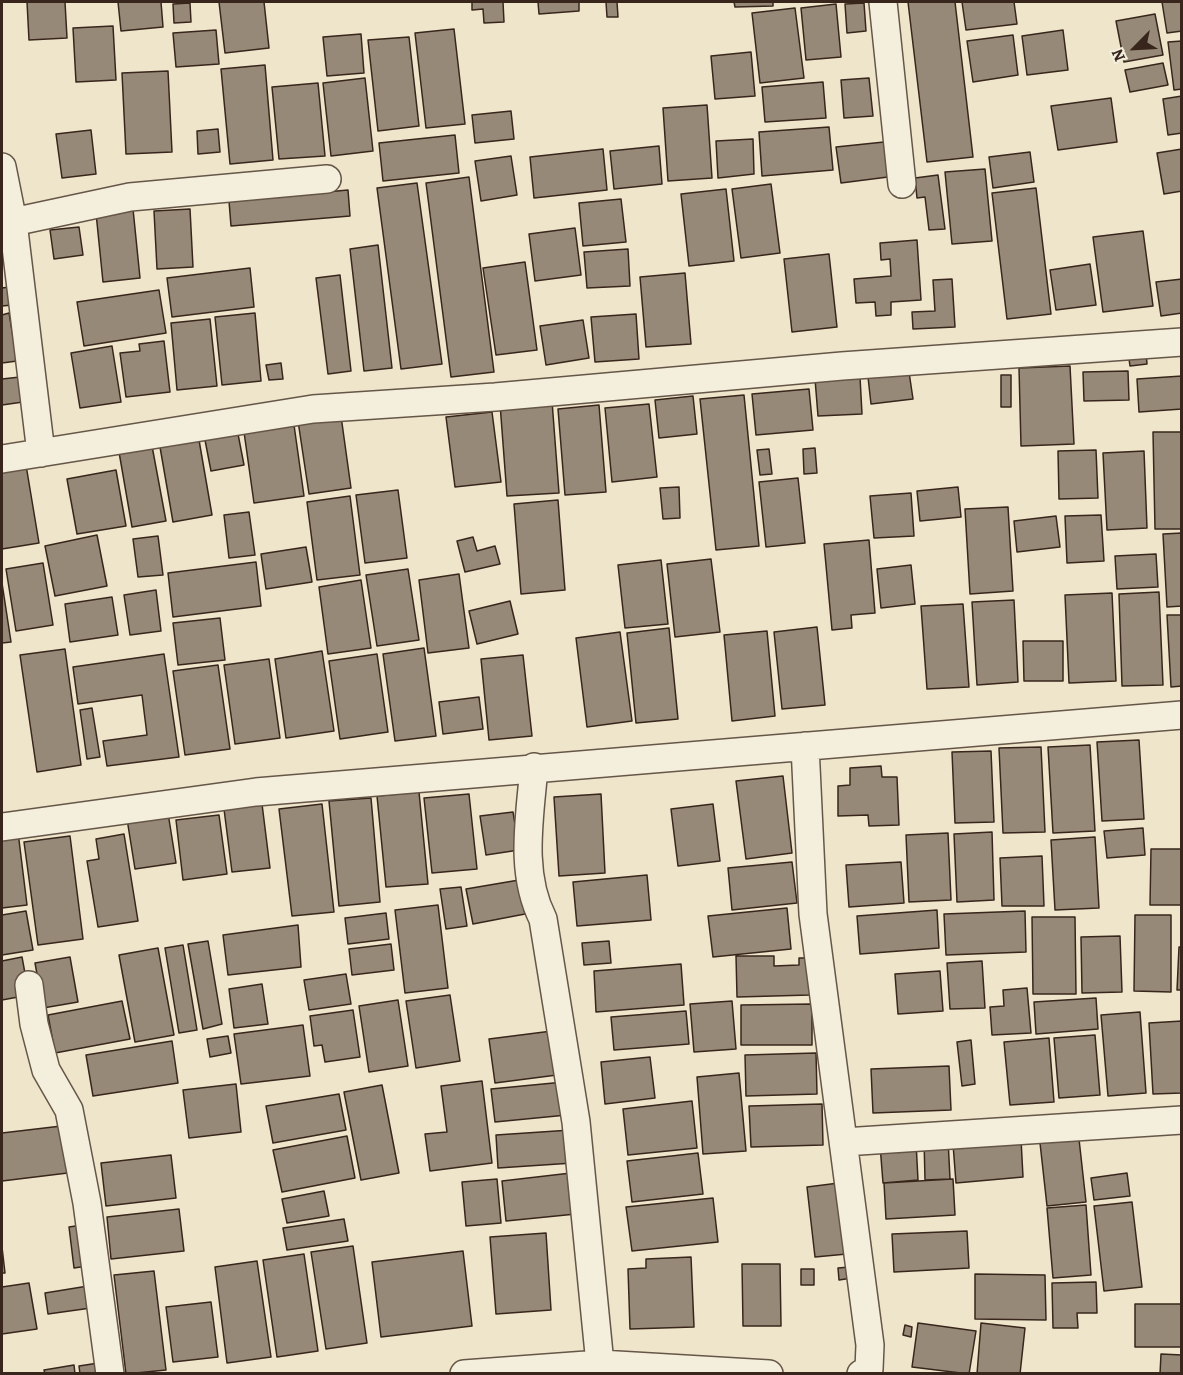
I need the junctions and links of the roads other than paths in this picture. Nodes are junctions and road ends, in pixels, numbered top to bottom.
1 (882, 2) edge
2 (2, 167) edge
3 (327, 179) dead end
4 (902, 184) dead end
5 (13, 222) junction
6 (1182, 342) edge
7 (41, 453) junction
8 (2, 459) edge
9 (1182, 715) edge
10 (805, 746) junction
11 (534, 767) junction
12 (2, 827) edge
13 (29, 985) dead end
14 (1182, 1120) edge
15 (844, 1142) junction
16 (600, 1364) junction
17 (635, 1370) edge
18 (110, 1374) edge
19 (464, 1374) edge
20 (770, 1374) edge
21 (861, 1374) edge

1 - 4 street
2 - 5 street
3 - 5 street
5 - 7 street
6 - 7 street
7 - 8 street
9 - 10 street
10 - 11 street
10 - 15 street
11 - 12 street
11 - 16 street
13 - 18 street
14 - 15 street
15 - 21 street
16 - 17 street
16 - 19 street
17 - 20 street

